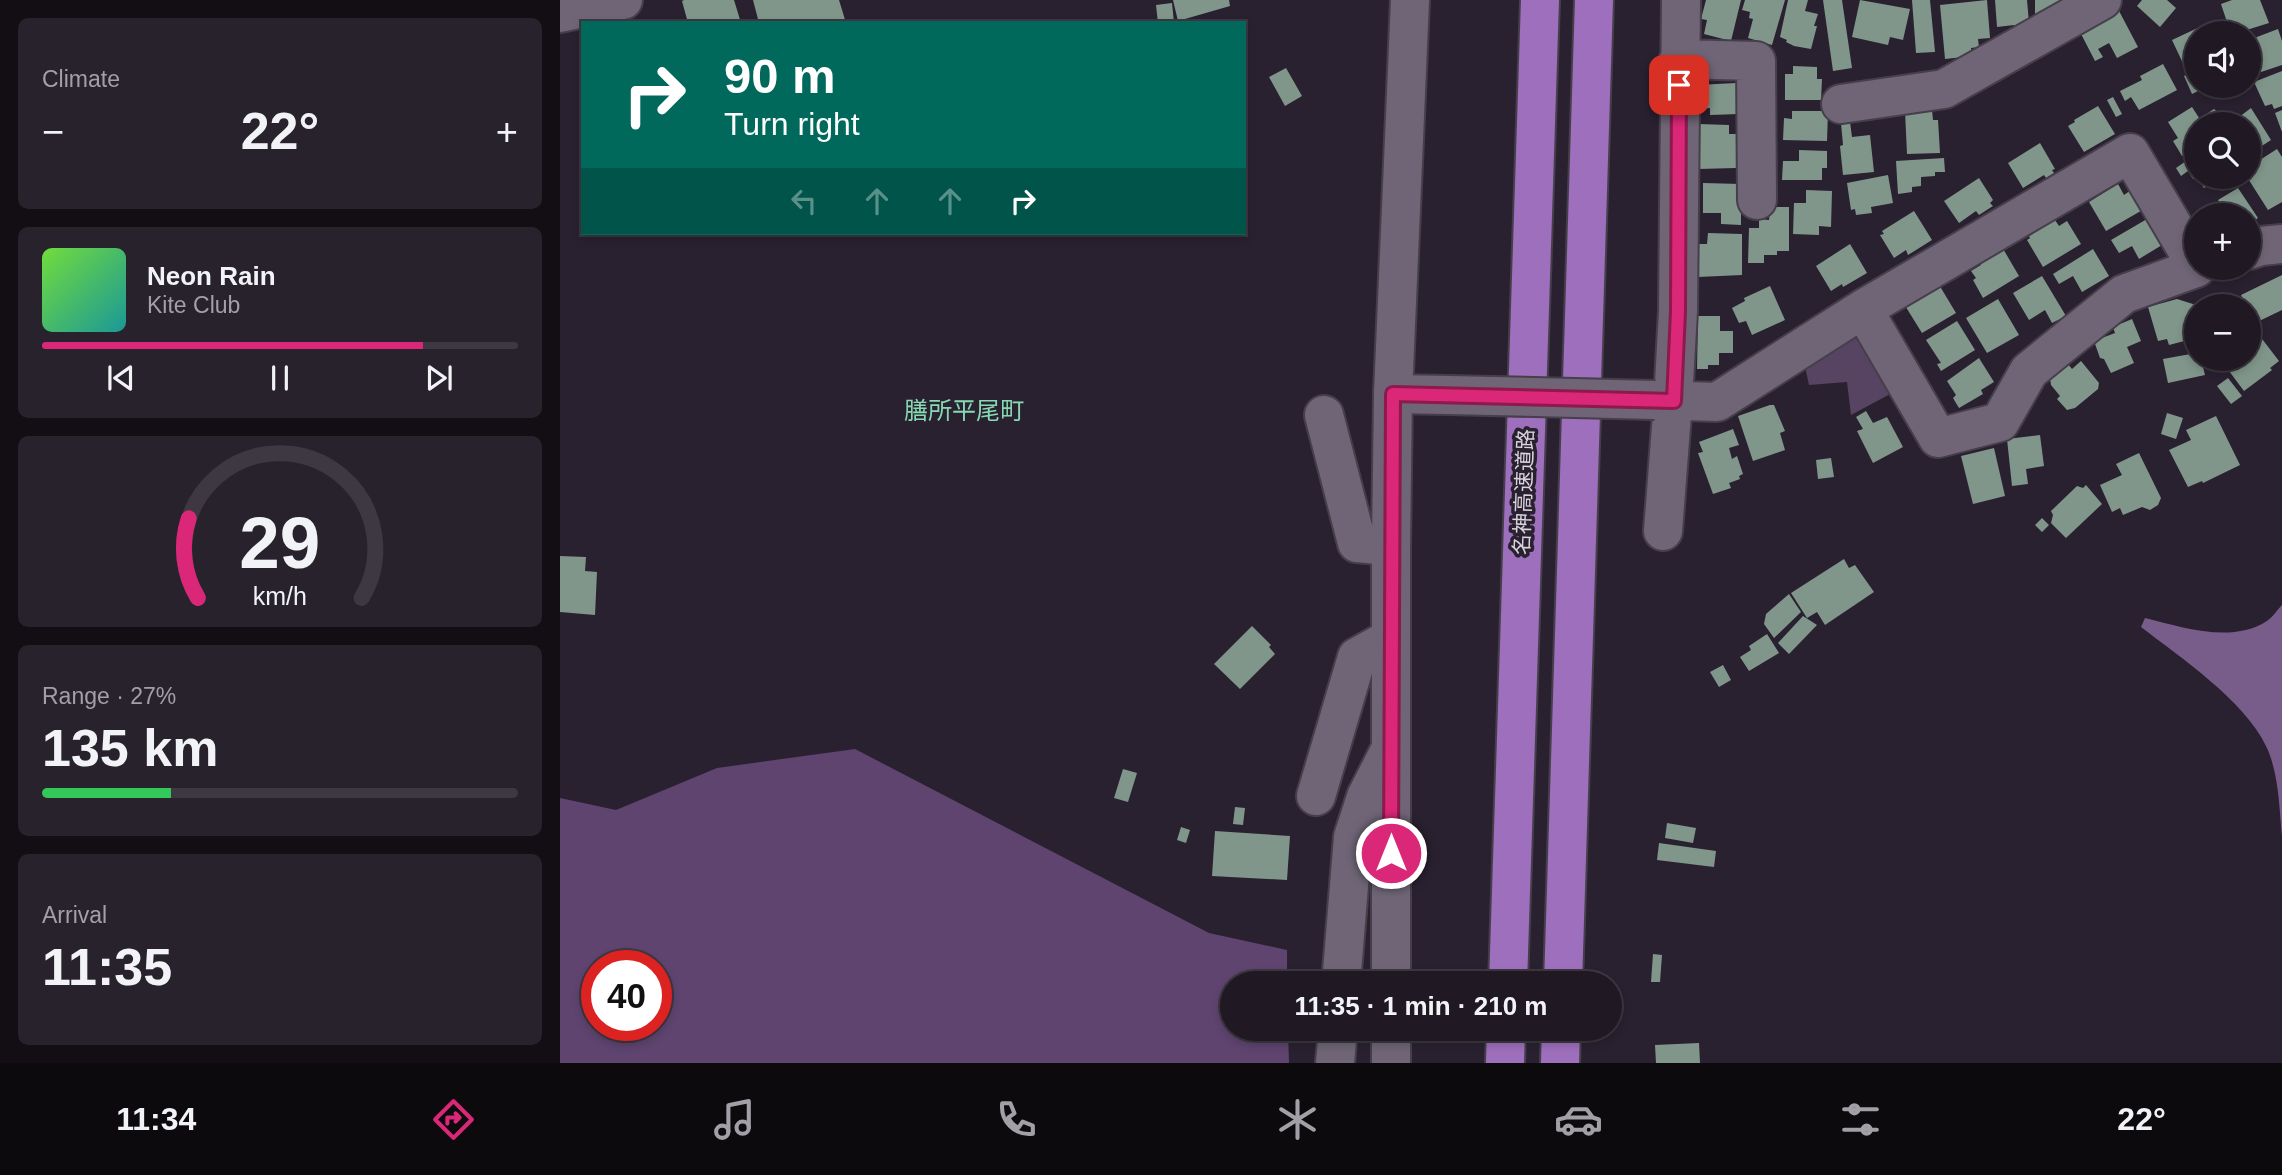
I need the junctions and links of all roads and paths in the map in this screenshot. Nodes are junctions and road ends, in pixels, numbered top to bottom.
1 (623, 0) edge
2 (1410, 0) edge
3 (1540, 0) edge
4 (1594, 0) edge
5 (1681, 0) edge
6 (2102, 0) edge
7 (560, 13) edge
8 (1679, 59) junction
9 (1841, 104) dead end
10 (1757, 200) dead end
11 (2282, 244) edge
12 (2184, 245) edge
13 (2261, 248) edge
14 (2184, 271) edge
15 (1863, 309) junction
16 (1393, 394) junction
17 (1664, 400) junction
18 (1324, 415) dead end
19 (1663, 531) dead end
20 (1391, 546) junction
21 (1391, 638) junction
22 (1391, 748) junction
23 (1315, 796) dead end
24 (1342, 971) edge
25 (1391, 971) edge
26 (1507, 971) edge
27 (1563, 971) edge
28 (1337, 1041) edge
29 (1391, 1041) edge
30 (1506, 1041) edge
31 (1561, 1041) edge
32 (1335, 1063) edge
33 (1391, 1063) edge
34 (1505, 1063) edge
35 (1560, 1063) edge

1 - 7 street
2 - 16 street
3 - 26 highway, 名神高速道路
4 - 27 highway
5 - 8 street
6 - 9 street
8 - 10 street
8 - 17 street
11 - 13 street
12 - 15 street
14 - 15 street
15 - 17 street
16 - 17 street, bridge
16 - 20 street
17 - 19 street
18 - 20 street
20 - 21 street
21 - 22 street
21 - 23 street
22 - 24 street
22 - 25 street
28 - 32 street
29 - 33 street
30 - 34 highway
31 - 35 highway

